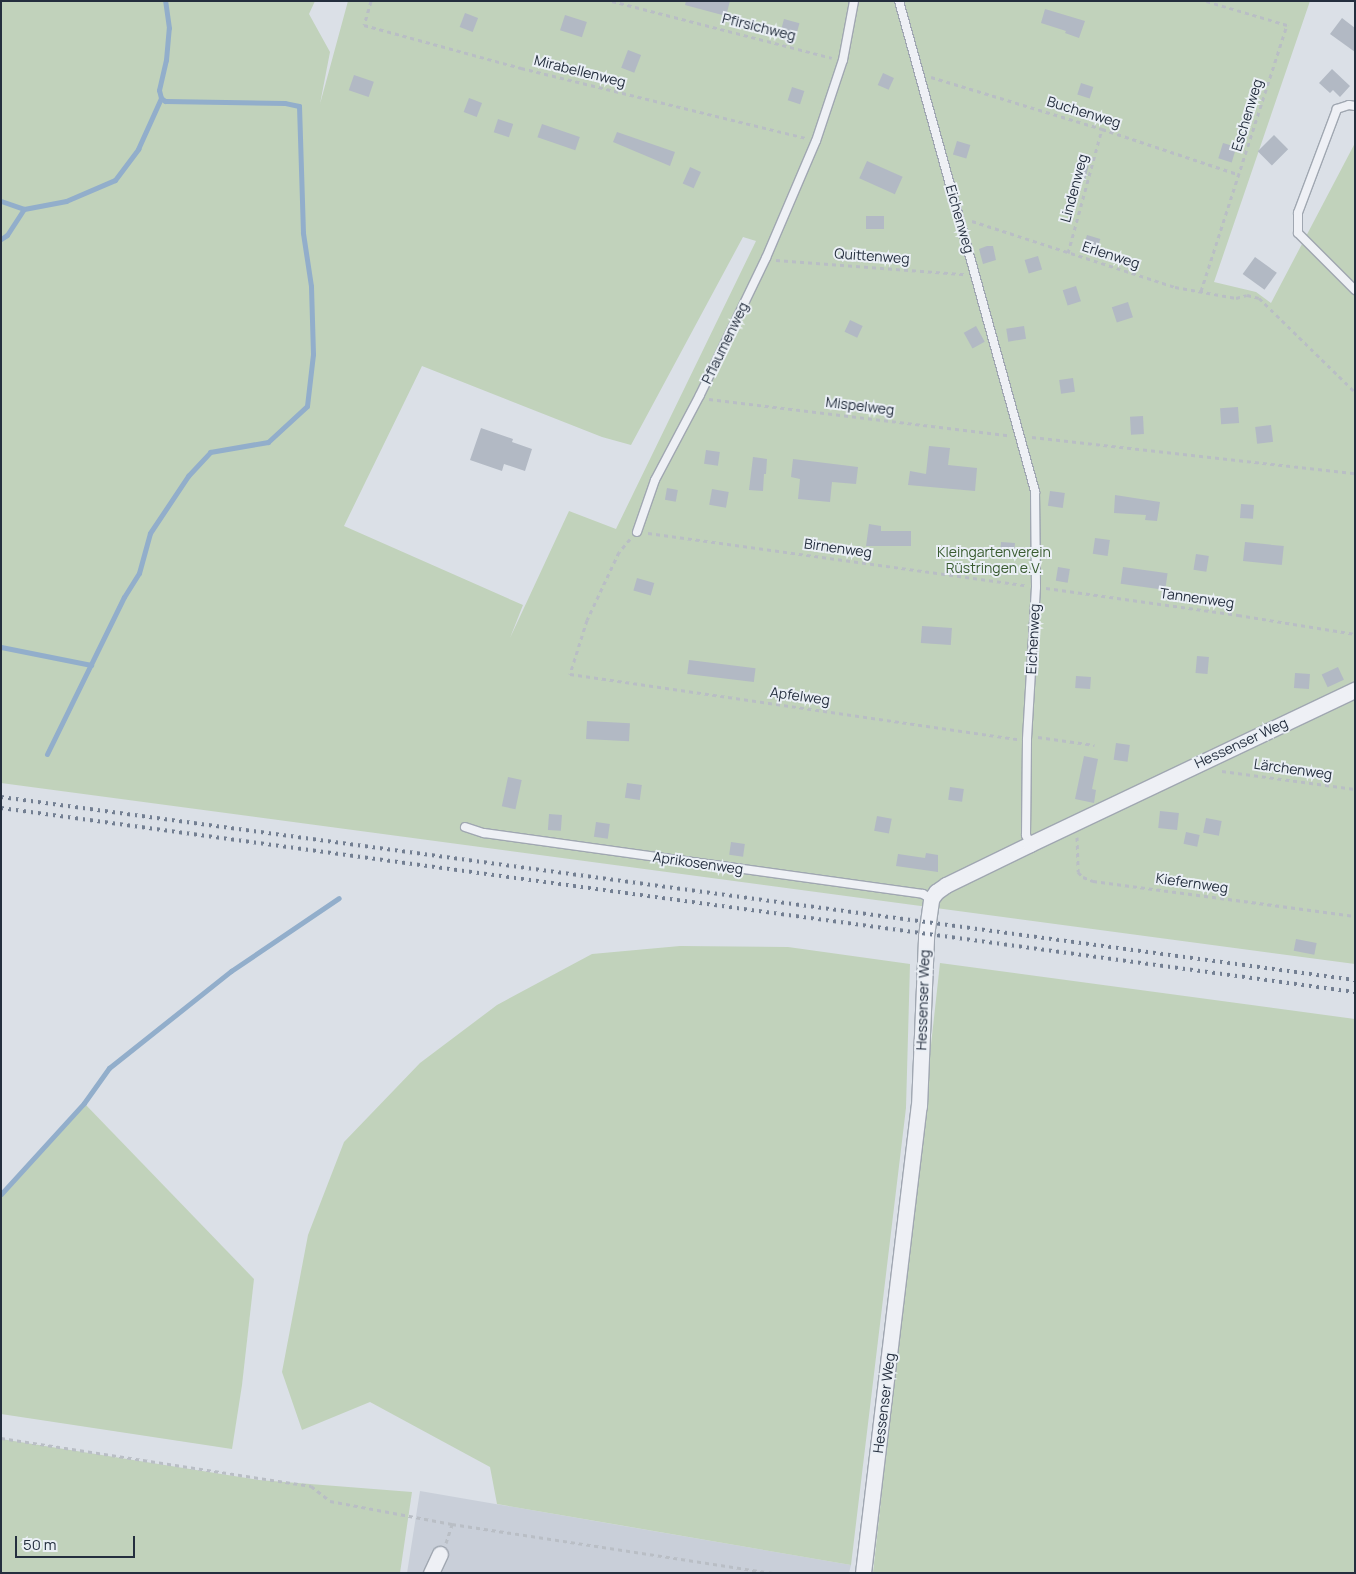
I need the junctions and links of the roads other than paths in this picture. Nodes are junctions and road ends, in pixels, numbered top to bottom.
1 (854, 1) edge
2 (899, 1) edge
3 (1355, 106) edge
4 (1355, 290) edge
5 (637, 532) road end
6 (1355, 690) edge
7 (465, 827) dead end
8 (1030, 844) junction
9 (930, 899) junction
10 (440, 1554) dead end
11 (431, 1573) edge
12 (863, 1573) edge

1 - 5 lane, Pflaumenweg
2 - 8 lane, Eichenweg
3 - 4 lane
6 - 8 street, Hessenser Weg
7 - 9 lane, Aprikosenweg
8 - 9 street, Hessenser Weg
9 - 12 street, Hessenser Weg
10 - 11 street

